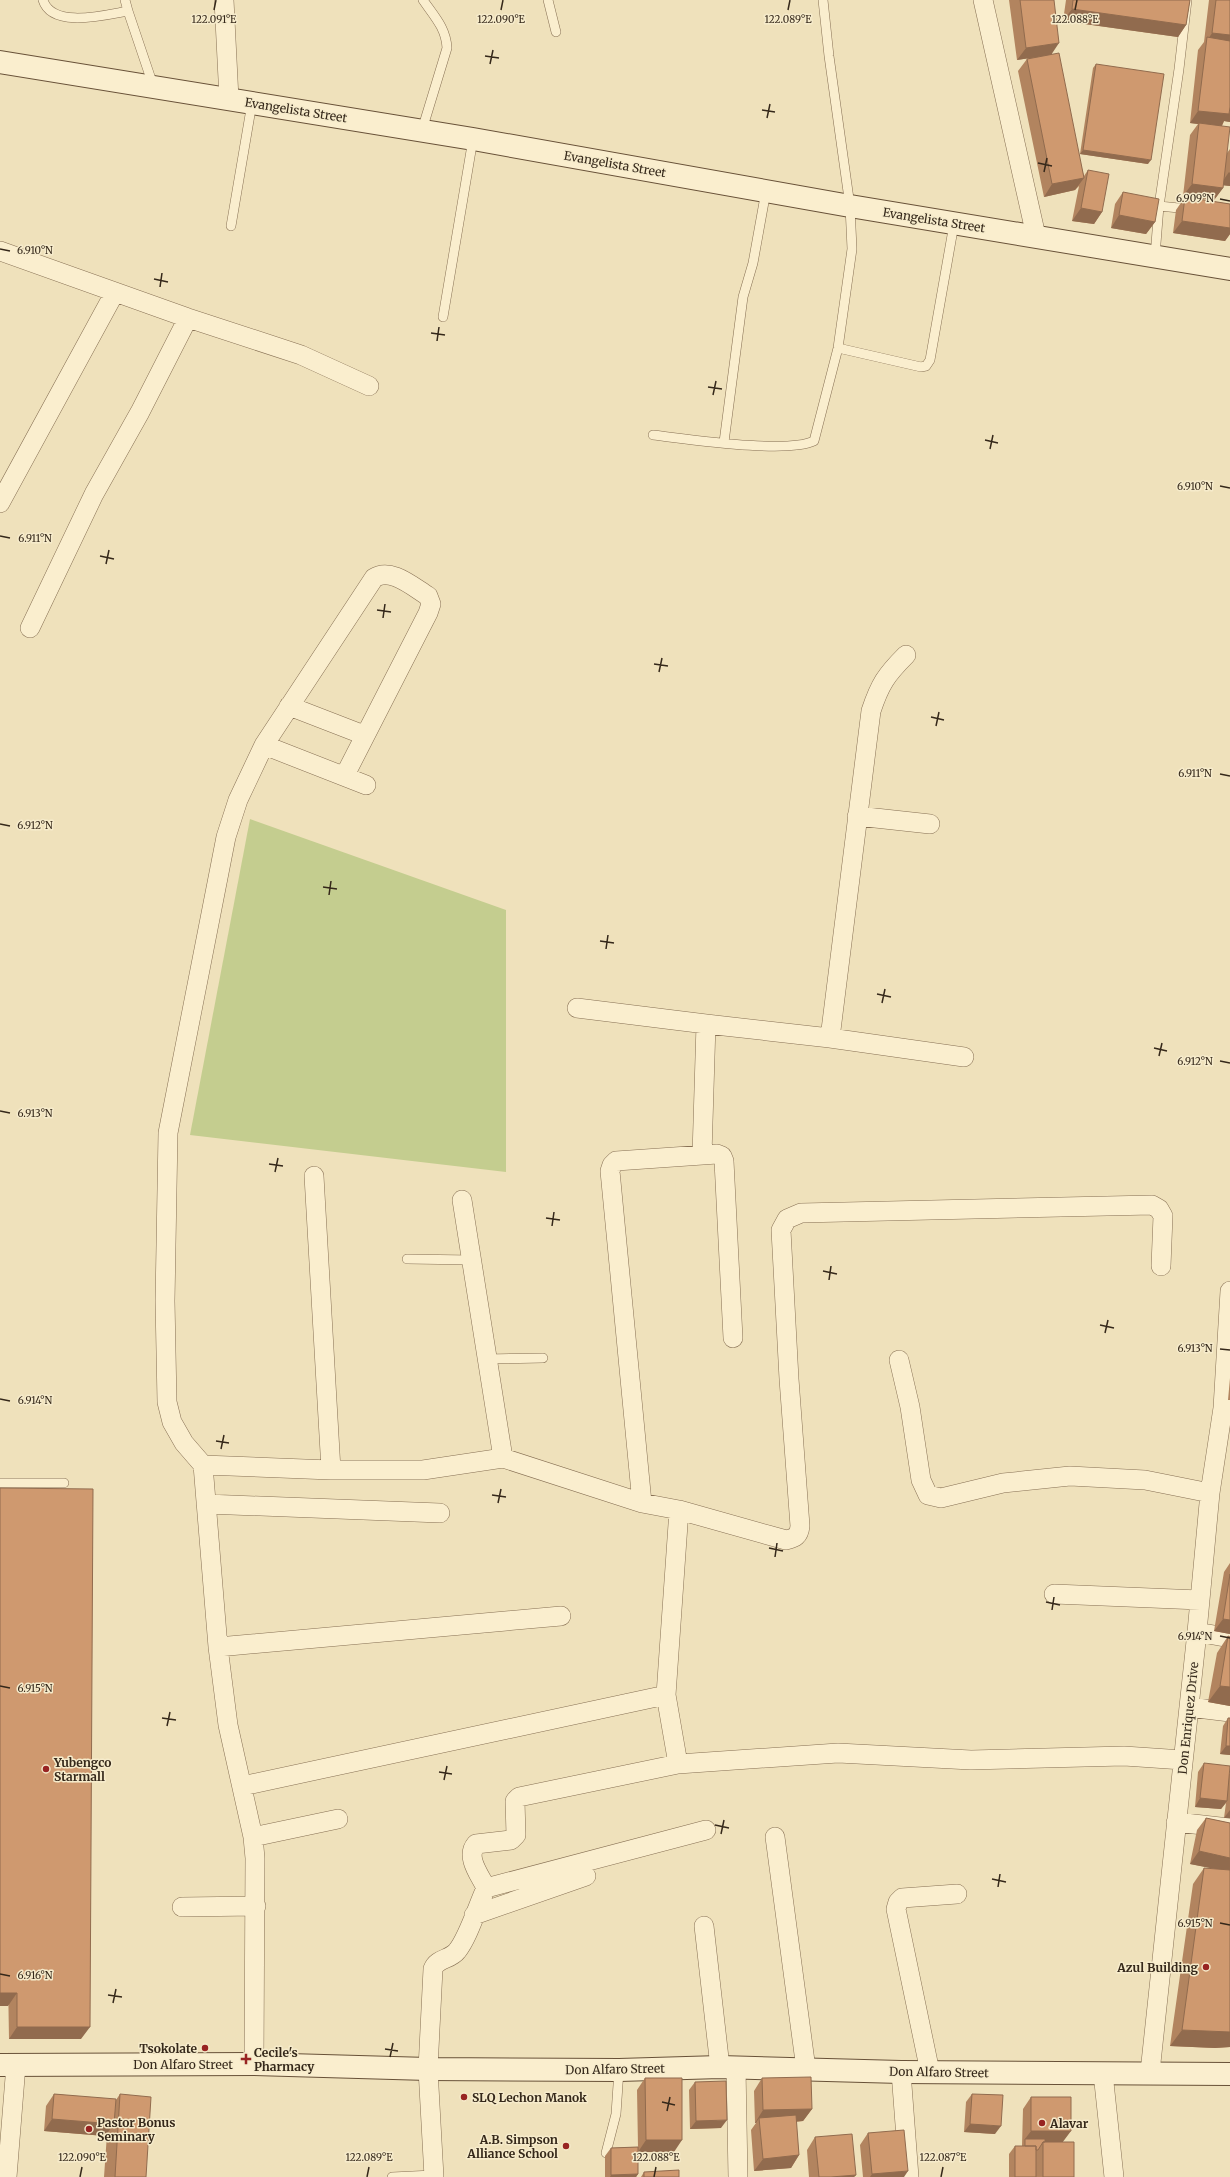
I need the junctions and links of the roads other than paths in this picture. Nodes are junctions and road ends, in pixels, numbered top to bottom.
1 (43, 0) edge
2 (125, 0) edge
3 (224, 0) edge
4 (425, 0) edge
5 (548, 0) edge
6 (823, 0) edge
7 (983, 0) edge
8 (1186, 0) edge
9 (128, 11) junction
10 (556, 32) dead end
11 (0, 62) edge
12 (153, 86) junction
13 (229, 99) junction
14 (252, 103) junction
15 (422, 130) junction
16 (473, 139) junction
17 (766, 191) junction
18 (850, 206) junction
19 (1159, 206) junction
20 (1198, 210) edge
21 (954, 224) junction
22 (231, 226) dead end
23 (1036, 236) junction
24 (0, 251) edge
25 (1155, 257) junction
26 (1230, 269) edge
27 (115, 292) junction
28 (443, 317) dead end
29 (188, 318) junction
30 (838, 348) junction
31 (369, 386) dead end
32 (653, 435) dead end
33 (724, 442) junction
34 (0, 503) edge
35 (30, 628) dead end
36 (906, 655) dead end
37 (288, 706) junction
38 (364, 735) junction
39 (264, 745) junction
40 (345, 775) junction
41 (366, 785) dead end
42 (857, 816) junction
43 (930, 824) dead end
44 (577, 1008) dead end
45 (706, 1024) junction
46 (830, 1038) junction
47 (964, 1057) dead end
48 (702, 1155) junction
49 (314, 1176) dead end
50 (462, 1200) dead end
51 (407, 1259) dead end
52 (471, 1260) junction
53 (1161, 1266) dead end
54 (1230, 1291) edge
55 (733, 1338) dead end
56 (543, 1358) dead end
57 (487, 1359) junction
58 (899, 1360) dead end
59 (1226, 1408) edge
60 (503, 1458) junction
61 (203, 1465) junction
62 (331, 1470) junction
63 (0, 1483) edge
64 (64, 1483) dead end
65 (1210, 1493) junction
66 (642, 1503) junction
67 (206, 1504) junction
68 (680, 1510) junction
69 (440, 1514) dead end
70 (1054, 1594) dead end
71 (1200, 1600) junction
72 (561, 1616) dead end
73 (1197, 1632) junction
74 (1230, 1638) edge
75 (218, 1647) junction
76 (666, 1695) junction
77 (1188, 1707) junction
78 (1230, 1712) edge
79 (1183, 1760) junction
80 (678, 1764) junction
81 (242, 1786) junction
82 (338, 1819) dead end
83 (1176, 1822) junction
84 (1230, 1828) edge
85 (706, 1830) dead end
86 (254, 1837) junction
87 (775, 1838) dead end
88 (586, 1876) dead end
89 (486, 1888) junction
90 (957, 1894) dead end
91 (256, 1906) junction
92 (182, 1907) dead end
93 (474, 1915) junction
94 (704, 1926) dead end
95 (254, 2064) junction
96 (8, 2065) edge
97 (728, 2068) junction
98 (428, 2069) junction
99 (806, 2069) junction
100 (619, 2070) junction
101 (902, 2072) junction
102 (930, 2072) junction
103 (1150, 2072) junction
104 (1103, 2073) junction
105 (1230, 2074) edge
106 (606, 2153) dead end
107 (433, 2176) edge
108 (8, 2177) edge
109 (392, 2177) edge
110 (738, 2177) edge
111 (909, 2177) edge
112 (1114, 2177) edge

1 - 9 lane
2 - 9 lane
3 - 13 street
4 - 15 lane
5 - 10 lane
6 - 18 lane
7 - 23 street
8 - 19 lane
9 - 12 lane
11 - 12 main road, Evangelista Street
12 - 13 main road, Evangelista Street
13 - 14 main road, Evangelista Street
14 - 15 main road, Evangelista Street
14 - 22 lane
15 - 16 main road, Evangelista Street
16 - 17 main road, Evangelista Street
16 - 28 lane
17 - 18 main road, Evangelista Street
17 - 33 lane
18 - 21 main road, Evangelista Street
18 - 30 lane
19 - 20 lane
19 - 25 lane
21 - 23 main road, Evangelista Street
21 - 30 lane
23 - 25 main road, Evangelista Street
24 - 27 street
25 - 26 main road, Evangelista Street
27 - 29 street
27 - 34 street
29 - 31 street
29 - 35 street
30 - 33 lane
32 - 33 lane
36 - 42 street
37 - 38 street
37 - 38 street
37 - 39 street
38 - 40 street
39 - 40 street
39 - 61 street
40 - 41 street
42 - 43 street
42 - 46 street
44 - 45 street
45 - 46 street
45 - 48 street
46 - 47 street
48 - 55 street
48 - 66 street
49 - 62 street
50 - 52 street
51 - 52 lane
52 - 57 street
53 - 68 street
54 - 59 street, Don Enriquez Drive
56 - 57 lane
57 - 60 street
58 - 65 street
59 - 65 street, Don Enriquez Drive
60 - 62 street
60 - 66 street
61 - 62 street
61 - 67 street
63 - 64 lane
65 - 71 street, Don Enriquez Drive
66 - 68 street
67 - 69 street
67 - 75 street
68 - 76 street
70 - 71 street
71 - 73 street, Don Enriquez Drive
72 - 75 street
73 - 74 street
73 - 77 street, Don Enriquez Drive
75 - 81 street
76 - 80 street
76 - 81 street
77 - 78 street
77 - 79 street, Don Enriquez Drive
79 - 80 street
79 - 83 street, Don Enriquez Drive
80 - 89 street
81 - 86 street
82 - 86 street
83 - 84 street
83 - 103 street, Don Enriquez Drive
85 - 89 street
86 - 91 street
87 - 99 street
88 - 93 street
89 - 93 street
90 - 102 street
91 - 92 street
91 - 95 street
93 - 98 street
94 - 97 street
95 - 96 main road, Don Alfaro Street
95 - 98 main road, Don Alfaro Street
96 - 108 street
97 - 99 main road, Don Alfaro Street
97 - 100 main road, Don Alfaro Street
97 - 110 street
98 - 100 main road, Don Alfaro Street
98 - 107 street
99 - 101 main road, Don Alfaro Street
100 - 106 lane
101 - 102 main road, Don Alfaro Street
101 - 111 street
102 - 104 main road, Don Alfaro Street
103 - 104 main road, Don Alfaro Street
103 - 105 main road, Don Alfaro Street
104 - 112 street
107 - 109 lane

